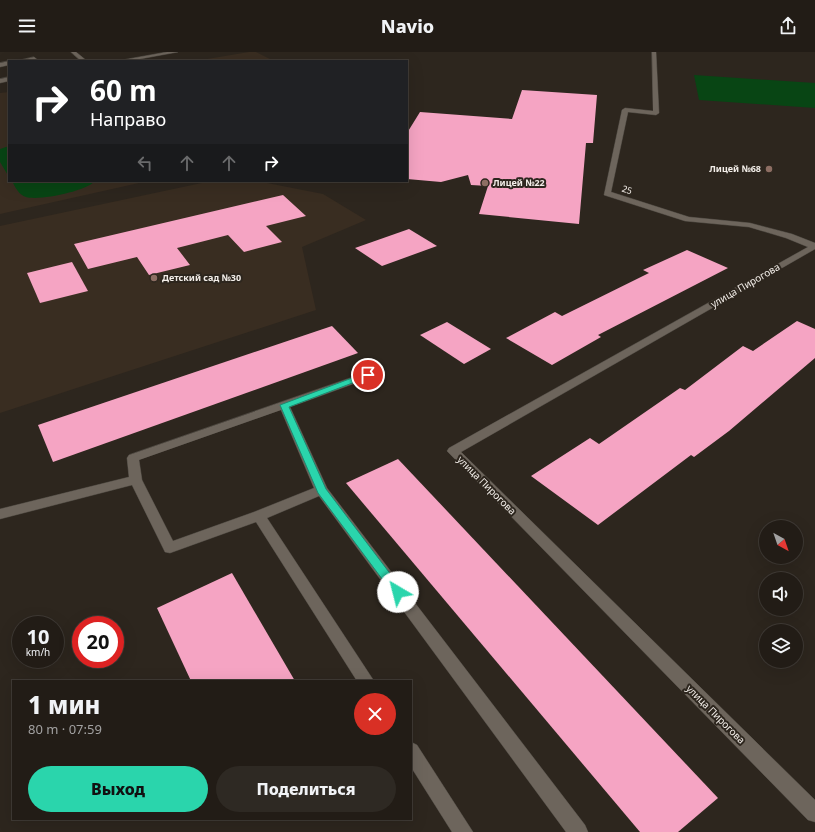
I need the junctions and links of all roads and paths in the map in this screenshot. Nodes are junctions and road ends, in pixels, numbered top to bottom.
1 (73, 52) edge
2 (132, 52) edge
3 (176, 52) edge
4 (654, 52) edge
5 (138, 58) junction
6 (83, 60) edge
7 (126, 60) edge
8 (814, 246) edge
9 (368, 375) dead end
10 (284, 405) junction
11 (136, 480) junction
12 (322, 490) junction
13 (0, 514) edge
14 (259, 516) junction
15 (365, 680) edge
16 (412, 753) edge
17 (815, 813) edge
18 (463, 832) edge
19 (578, 832) edge

1 - 6 street
2 - 5 street
3 - 5 street
4 - 8 street, 25
5 - 7 street
8 - 17 street, улица Пирогова
9 - 10 street
10 - 11 street
10 - 12 street
11 - 13 street
11 - 14 street
12 - 14 street
12 - 19 street
14 - 15 street
16 - 18 street

